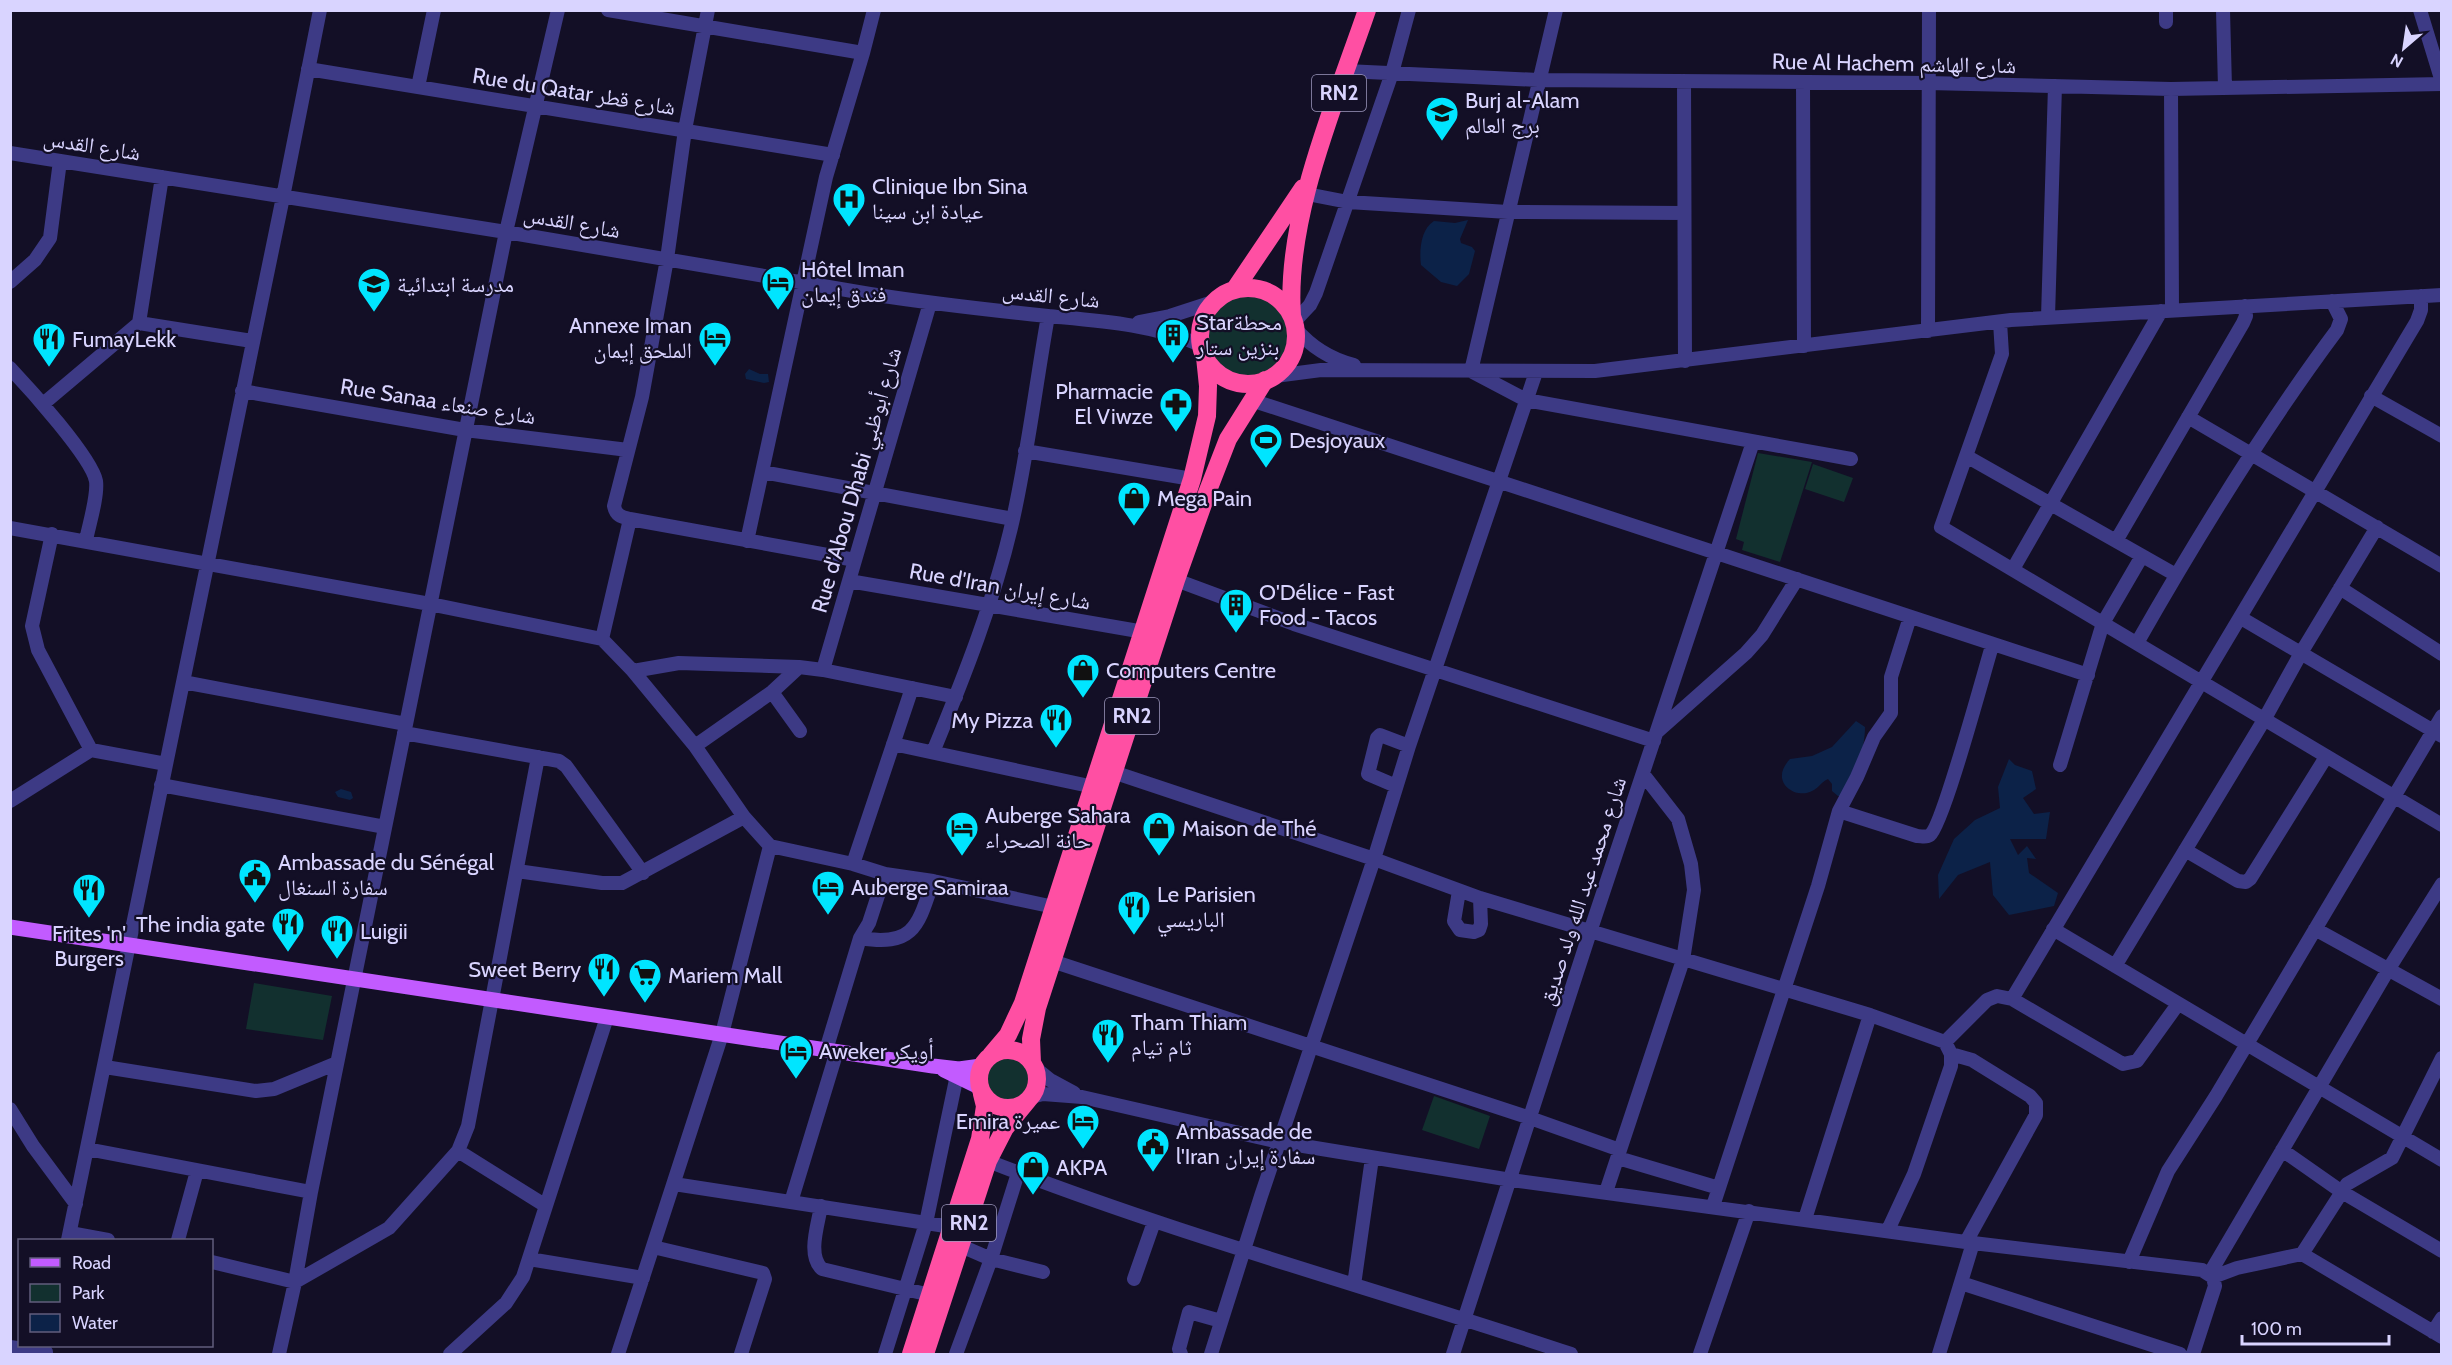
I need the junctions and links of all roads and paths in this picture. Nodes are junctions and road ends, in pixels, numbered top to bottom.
1 (320, 10) edge
2 (434, 10) edge
3 (558, 10) edge
4 (608, 10) edge
5 (708, 10) edge
6 (874, 10) edge
7 (1367, 10) edge
8 (1409, 10) edge
9 (1556, 10) edge
10 (1929, 10) edge
11 (2223, 10) edge
12 (2420, 10) edge
13 (705, 26) junction
14 (863, 53) junction
15 (308, 69) junction
16 (1346, 71) junction
17 (1392, 73) junction
18 (1538, 80) junction
19 (1684, 81) junction
20 (1803, 83) junction
21 (1928, 83) junction
22 (2442, 83) edge
23 (418, 87) junction
24 (2055, 87) junction
25 (2226, 88) junction
26 (2171, 89) junction
27 (536, 107) junction
28 (685, 130) junction
29 (10, 153) edge
30 (833, 155) junction
31 (60, 161) junction
32 (162, 177) junction
33 (1309, 185) junction
34 (283, 197) junction
35 (1348, 202) junction
36 (1508, 212) junction
37 (1684, 213) junction
38 (506, 232) junction
39 (666, 259) junction
40 (10, 282) edge
41 (804, 284) junction
42 (1235, 289) junction
43 (2442, 295) edge
44 (2421, 296) junction
45 (2332, 301) junction
46 (1213, 302) junction
47 (930, 303) junction
48 (2245, 306) junction
49 (2167, 310) junction
50 (1048, 316) junction
51 (2048, 317) junction
52 (1294, 322) junction
53 (2000, 322) junction
54 (139, 323) junction
55 (1128, 323) junction
56 (1928, 331) junction
57 (252, 341) junction
58 (1804, 346) junction
59 (1203, 351) junction
60 (1685, 362) junction
61 (10, 368) edge
62 (1380, 370) junction
63 (1471, 371) junction
64 (1536, 372) junction
65 (1270, 378) junction
66 (242, 391) junction
67 (2371, 396) junction
68 (1251, 400) junction
69 (1526, 400) junction
70 (43, 404) junction
71 (2188, 417) junction
72 (465, 430) junction
73 (2442, 436) edge
74 (1753, 442) junction
75 (628, 450) junction
76 (1025, 451) junction
77 (2251, 453) junction
78 (1966, 456) junction
79 (1851, 459) dead end
80 (762, 472) junction
81 (1192, 479) junction
82 (1498, 481) junction
83 (2314, 490) junction
84 (874, 494) junction
85 (2051, 504) junction
86 (630, 519) junction
87 (1013, 519) junction
88 (2377, 527) junction
89 (10, 528) edge
90 (52, 534) junction
91 (86, 540) junction
92 (2116, 541) junction
93 (747, 542) junction
94 (1715, 552) junction
95 (2142, 556) junction
96 (855, 560) junction
97 (207, 562) junction
98 (2442, 566) edge
99 (2013, 569) junction
100 (2176, 575) junction
101 (1797, 579) junction
102 (1176, 580) junction
103 (849, 581) junction
104 (2340, 588) junction
105 (430, 604) junction
106 (988, 605) junction
107 (1910, 617) junction
108 (2241, 618) junction
109 (2103, 623) junction
110 (1144, 632) junction
111 (602, 639) junction
112 (2137, 644) junction
113 (1992, 646) junction
114 (2301, 653) junction
115 (2442, 654) edge
116 (799, 668) junction
117 (823, 670) junction
118 (633, 671) junction
119 (1436, 672) junction
120 (2088, 675) junction
121 (183, 682) junction
122 (2202, 682) junction
123 (912, 688) junction
124 (772, 692) junction
125 (956, 697) junction
126 (2442, 716) edge
127 (2264, 720) junction
128 (405, 729) junction
129 (800, 731) dead end
130 (2437, 734) edge
131 (1655, 737) junction
132 (893, 744) junction
133 (695, 746) junction
134 (1408, 746) junction
135 (91, 750) junction
136 (933, 753) junction
137 (538, 757) junction
138 (2326, 757) junction
139 (166, 764) junction
140 (2060, 765) dead end
141 (1113, 772) junction
142 (1642, 774) junction
143 (161, 785) junction
144 (1396, 786) junction
145 (1094, 787) junction
146 (2394, 797) junction
147 (10, 801) edge
148 (1839, 811) junction
149 (744, 817) junction
150 (2442, 825) edge
151 (385, 827) junction
152 (770, 846) junction
153 (2185, 850) junction
154 (1374, 859) junction
155 (854, 864) junction
156 (517, 871) junction
157 (643, 873) junction
158 (885, 874) junction
159 (933, 881) junction
160 (2442, 884) edge
161 (1459, 891) junction
162 (1480, 898) junction
163 (1054, 907) junction
164 (10, 927) edge
165 (2053, 929) junction
166 (2315, 929) junction
167 (1590, 932) junction
168 (860, 938) junction
169 (129, 945) junction
170 (1683, 960) junction
171 (1052, 961) junction
172 (2115, 966) junction
173 (2388, 970) junction
174 (354, 979) junction
175 (1783, 991) junction
176 (2012, 999) junction
177 (2442, 999) edge
178 (493, 1000) junction
179 (2178, 1004) junction
180 (1870, 1015) junction
181 (607, 1017) junction
182 (722, 1034) junction
183 (2247, 1044) junction
184 (1311, 1046) junction
185 (1948, 1048) junction
186 (831, 1051) junction
187 (2442, 1058) edge
188 (986, 1061) junction
189 (337, 1063) junction
190 (1033, 1065) junction
191 (933, 1066) junction
192 (105, 1067) junction
193 (957, 1075) junction
194 (2319, 1087) junction
195 (981, 1090) junction
196 (1082, 1097) junction
197 (1029, 1099) junction
198 (10, 1109) edge
199 (1530, 1118) junction
200 (2404, 1137) junction
201 (1279, 1142) junction
202 (87, 1149) junction
203 (2282, 1150) junction
204 (458, 1151) junction
205 (1619, 1154) junction
206 (1372, 1158) junction
207 (2442, 1160) edge
208 (988, 1161) junction
209 (197, 1171) junction
210 (1018, 1173) junction
211 (1511, 1180) junction
212 (674, 1184) junction
213 (1719, 1188) junction
214 (311, 1192) junction
215 (1606, 1192) junction
216 (2342, 1192) junction
217 (791, 1202) junction
218 (75, 1204) junction
219 (546, 1206) junction
220 (821, 1206) junction
221 (1713, 1206) junction
222 (1749, 1211) junction
223 (1805, 1219) junction
224 (926, 1222) junction
225 (1154, 1222) junction
226 (952, 1227) junction
227 (1888, 1230) junction
228 (69, 1237) edge
229 (95, 1239) edge
230 (178, 1239) edge
231 (1969, 1242) junction
232 (961, 1246) junction
233 (653, 1247) junction
234 (1243, 1251) junction
235 (2442, 1251) edge
236 (2302, 1254) junction
237 (529, 1259) junction
238 (991, 1259) junction
239 (213, 1262) edge
240 (2130, 1262) junction
241 (1043, 1272) dead end
242 (2212, 1275) junction
243 (643, 1278) junction
244 (1134, 1279) dead end
245 (296, 1282) junction
246 (1961, 1283) junction
247 (1354, 1285) junction
248 (906, 1289) junction
249 (930, 1295) junction
250 (1464, 1318) junction
251 (2442, 1318) edge
252 (1221, 1321) junction
253 (2437, 1335) edge
254 (10, 1347) edge
255 (46, 1351) edge
256 (279, 1354) edge
257 (450, 1354) edge
258 (618, 1354) edge
259 (741, 1354) edge
260 (885, 1354) edge
261 (911, 1354) edge
262 (925, 1354) edge
263 (956, 1354) edge
264 (1181, 1354) edge
265 (1210, 1354) edge
266 (1453, 1354) edge
267 (1571, 1354) edge
268 (1700, 1354) edge
269 (1939, 1354) edge
270 (2180, 1354) edge
271 (2193, 1354) edge

1 - 15 street
2 - 23 street
3 - 27 street
4 - 13 street
5 - 13 street
6 - 14 street
7 - 16 highway, RN2
8 - 17 street
9 - 18 street
10 - 21 street
11 - 25 street
12 - 22 street
13 - 14 street
13 - 28 street
14 - 30 street
15 - 23 street, Rue du Qatar شارع قطر
15 - 34 street
16 - 17 street, Rue Al Hachem شارع الهاشم
16 - 33 highway, RN2
17 - 18 street, Rue Al Hachem شارع الهاشم
17 - 35 street
18 - 19 street, Rue Al Hachem شارع الهاشم
18 - 36 street
19 - 20 street, Rue Al Hachem شارع الهاشم
19 - 37 street
20 - 21 street, Rue Al Hachem شارع الهاشم
20 - 58 street
21 - 24 street, Rue Al Hachem شارع الهاشم
21 - 56 street
22 - 25 street, Rue Al Hachem شارع الهاشم
23 - 27 street, Rue du Qatar شارع قطر
24 - 26 street, Rue Al Hachem شارع الهاشم
24 - 51 street
25 - 26 street, Rue Al Hachem شارع الهاشم
26 - 49 street
27 - 28 street, Rue du Qatar شارع قطر
27 - 38 street
28 - 30 street, Rue du Qatar شارع قطر
28 - 39 street
29 - 31 street, شارع القدس
30 - 41 street
31 - 32 street, شارع القدس
31 - 40 street
32 - 34 street, شارع القدس
32 - 54 street
33 - 35 street
33 - 42 highway, RN2
33 - 52 highway, RN2
34 - 38 street, شارع القدس
34 - 57 street
35 - 36 street
35 - 52 street
36 - 37 street
36 - 63 street
37 - 60 street
38 - 39 street, شارع القدس
38 - 72 street
39 - 41 street, شارع القدس
39 - 75 street
41 - 47 street, شارع القدس
41 - 80 street
42 - 46 highway
42 - 52 highway
43 - 44 street
44 - 45 street
44 - 67 street
45 - 48 street
45 - 77 street
46 - 55 street
46 - 59 highway
47 - 50 street, شارع القدس
47 - 84 street, Rue d'Abou Dhabi شارع أبوظبي
48 - 49 street
48 - 71 street
49 - 51 street
49 - 85 street
50 - 55 street, شارع القدس
50 - 76 street
51 - 53 street
52 - 62 street
52 - 65 highway
53 - 56 street
53 - 78 street
54 - 57 street
54 - 70 street
55 - 59 street
56 - 58 street
57 - 66 street
58 - 60 street
59 - 65 highway
59 - 81 highway, RN2
60 - 64 street
61 - 70 street
62 - 63 street
62 - 65 street
63 - 64 street
63 - 69 street
64 - 69 street
65 - 68 highway, RN2
66 - 72 street, Rue Sanaa شارع صنعاء
66 - 97 street
67 - 73 street
67 - 83 street
68 - 82 street
68 - 102 highway, RN2
69 - 74 street
69 - 82 street
70 - 91 street
71 - 77 street
71 - 92 street
72 - 75 street, Rue Sanaa شارع صنعاء
72 - 105 street
74 - 79 street
74 - 94 street, شارع محمد عبد الله ولد صديق
75 - 86 street
76 - 81 street
76 - 87 street
77 - 83 street
77 - 100 street
78 - 85 street
78 - 99 street
80 - 84 street
80 - 93 street
81 - 110 highway, RN2
82 - 94 street
82 - 119 street
83 - 88 street
83 - 108 street
84 - 87 street
84 - 96 street, Rue d'Abou Dhabi شارع أبوظبي
85 - 92 street
85 - 99 street
86 - 93 street
86 - 111 street
87 - 106 street
88 - 98 street
88 - 104 street
89 - 90 street
90 - 91 street
90 - 135 street
91 - 97 street
92 - 95 street
93 - 96 street
94 - 101 street
94 - 131 street, شارع محمد عبد الله ولد صديق
95 - 100 street
95 - 109 street
96 - 103 street, Rue d'Abou Dhabi شارع أبوظبي
97 - 105 street
97 - 121 street
99 - 109 street
100 - 112 street
101 - 107 street
101 - 131 street
102 - 119 street
102 - 141 highway, RN2
103 - 106 street, Rue d'Iran شارع إيران
103 - 117 street, Rue d'Abou Dhabi شارع أبوظبي
104 - 114 street
104 - 115 street
105 - 111 street
105 - 128 street
106 - 110 street, Rue d'Iran شارع إيران
106 - 125 street
107 - 113 street
107 - 148 street
108 - 114 street
108 - 122 street
109 - 112 street
109 - 120 street
110 - 145 highway, RN2
111 - 118 street
112 - 122 street
113 - 120 street
113 - 148 street
114 - 127 street
114 - 130 street
116 - 117 street
116 - 118 street
116 - 124 street
117 - 123 street
118 - 133 street
119 - 131 street
119 - 134 street
120 - 140 street
121 - 128 street
121 - 139 street
122 - 127 street
122 - 165 street
123 - 125 street
123 - 132 street
124 - 129 street
124 - 133 street
125 - 136 street
126 - 130 street
127 - 138 street
127 - 153 street
128 - 137 street
128 - 151 street
130 - 146 street
131 - 142 street, شارع محمد عبد الله ولد صديق
132 - 136 street
132 - 155 street
133 - 149 street
134 - 144 street
134 - 144 street
135 - 139 street
135 - 147 street
136 - 145 street
137 - 156 street
137 - 157 street
138 - 146 street
138 - 153 street
139 - 143 street
141 - 154 street
141 - 171 highway, RN2
142 - 167 street, شارع محمد عبد الله ولد صديق
142 - 170 street
143 - 151 street
143 - 169 street
144 - 154 street
145 - 163 highway, RN2
146 - 150 street
146 - 166 street
148 - 175 street
149 - 152 street
149 - 157 street
151 - 174 street
152 - 155 street
152 - 182 street
153 - 172 street
154 - 161 street
154 - 184 street
155 - 158 street
156 - 157 street
156 - 178 street
158 - 159 street
158 - 168 street
159 - 163 street
159 - 168 street
160 - 173 street
161 - 162 street
161 - 162 street
162 - 167 street
163 - 188 highway, RN2
164 - 169 main road
165 - 172 street
165 - 176 street
166 - 173 street
166 - 183 street
167 - 170 street
167 - 199 street, شارع محمد عبد الله ولد صديق
168 - 186 street
169 - 174 main road
169 - 192 street
170 - 175 street
170 - 205 street
171 - 184 street
171 - 190 highway, RN2
172 - 179 street
173 - 177 street
173 - 194 street
174 - 178 main road
174 - 189 street
175 - 180 street
175 - 213 street
176 - 179 street
176 - 185 street
178 - 181 main road
178 - 204 street
179 - 183 street
180 - 185 street
180 - 223 street
181 - 182 main road
181 - 219 street
182 - 186 main road
182 - 212 street
183 - 194 street
183 - 240 street
184 - 199 street
184 - 201 street
185 - 227 street
185 - 231 street
186 - 191 main road
186 - 217 street
187 - 200 street
188 - 190 highway
188 - 191 main road
188 - 195 highway
189 - 192 street
189 - 214 street
190 - 196 street
190 - 197 highway
191 - 193 main road
192 - 202 street
193 - 195 main road
193 - 224 street
194 - 200 street
194 - 203 street
195 - 197 highway
195 - 226 highway, RN2
196 - 197 street
196 - 201 street
197 - 208 highway, RN2
198 - 218 street
199 - 205 street
199 - 211 street, شارع محمد عبد الله ولد صديق
200 - 207 street
200 - 216 street
201 - 206 street
201 - 234 street
202 - 209 street
202 - 218 street
203 - 216 street
203 - 242 street
204 - 219 street
204 - 245 street
205 - 213 street
205 - 215 street
206 - 211 street
206 - 247 street
208 - 210 street
208 - 232 highway, RN2
209 - 214 street
209 - 230 street
210 - 225 street
210 - 238 street
211 - 215 street
211 - 250 street, شارع محمد عبد الله ولد صديق
212 - 217 street
212 - 233 street
213 - 221 street
214 - 245 street
215 - 221 street
216 - 235 street
216 - 236 street
217 - 220 street
218 - 228 street
219 - 237 street
220 - 224 street
220 - 248 street
221 - 222 street
222 - 223 street
222 - 268 street
223 - 227 street
224 - 226 street
224 - 248 street
225 - 234 street
225 - 244 street
226 - 249 highway, RN2
227 - 231 street
228 - 229 street
231 - 240 street
231 - 246 street
232 - 238 street
232 - 262 highway, RN2
233 - 243 street
233 - 259 street
234 - 247 street
234 - 252 street
236 - 242 street
236 - 253 street
237 - 243 street
237 - 257 street
238 - 241 street
238 - 263 street
239 - 245 street
240 - 242 street
242 - 271 street
243 - 258 street
245 - 256 street
246 - 269 street
246 - 270 street
247 - 250 street
248 - 249 street
248 - 260 street
249 - 261 highway, RN2
250 - 266 street, شارع محمد عبد الله ولد صديق
250 - 267 street
251 - 253 street
252 - 264 street
252 - 265 street
254 - 255 street

